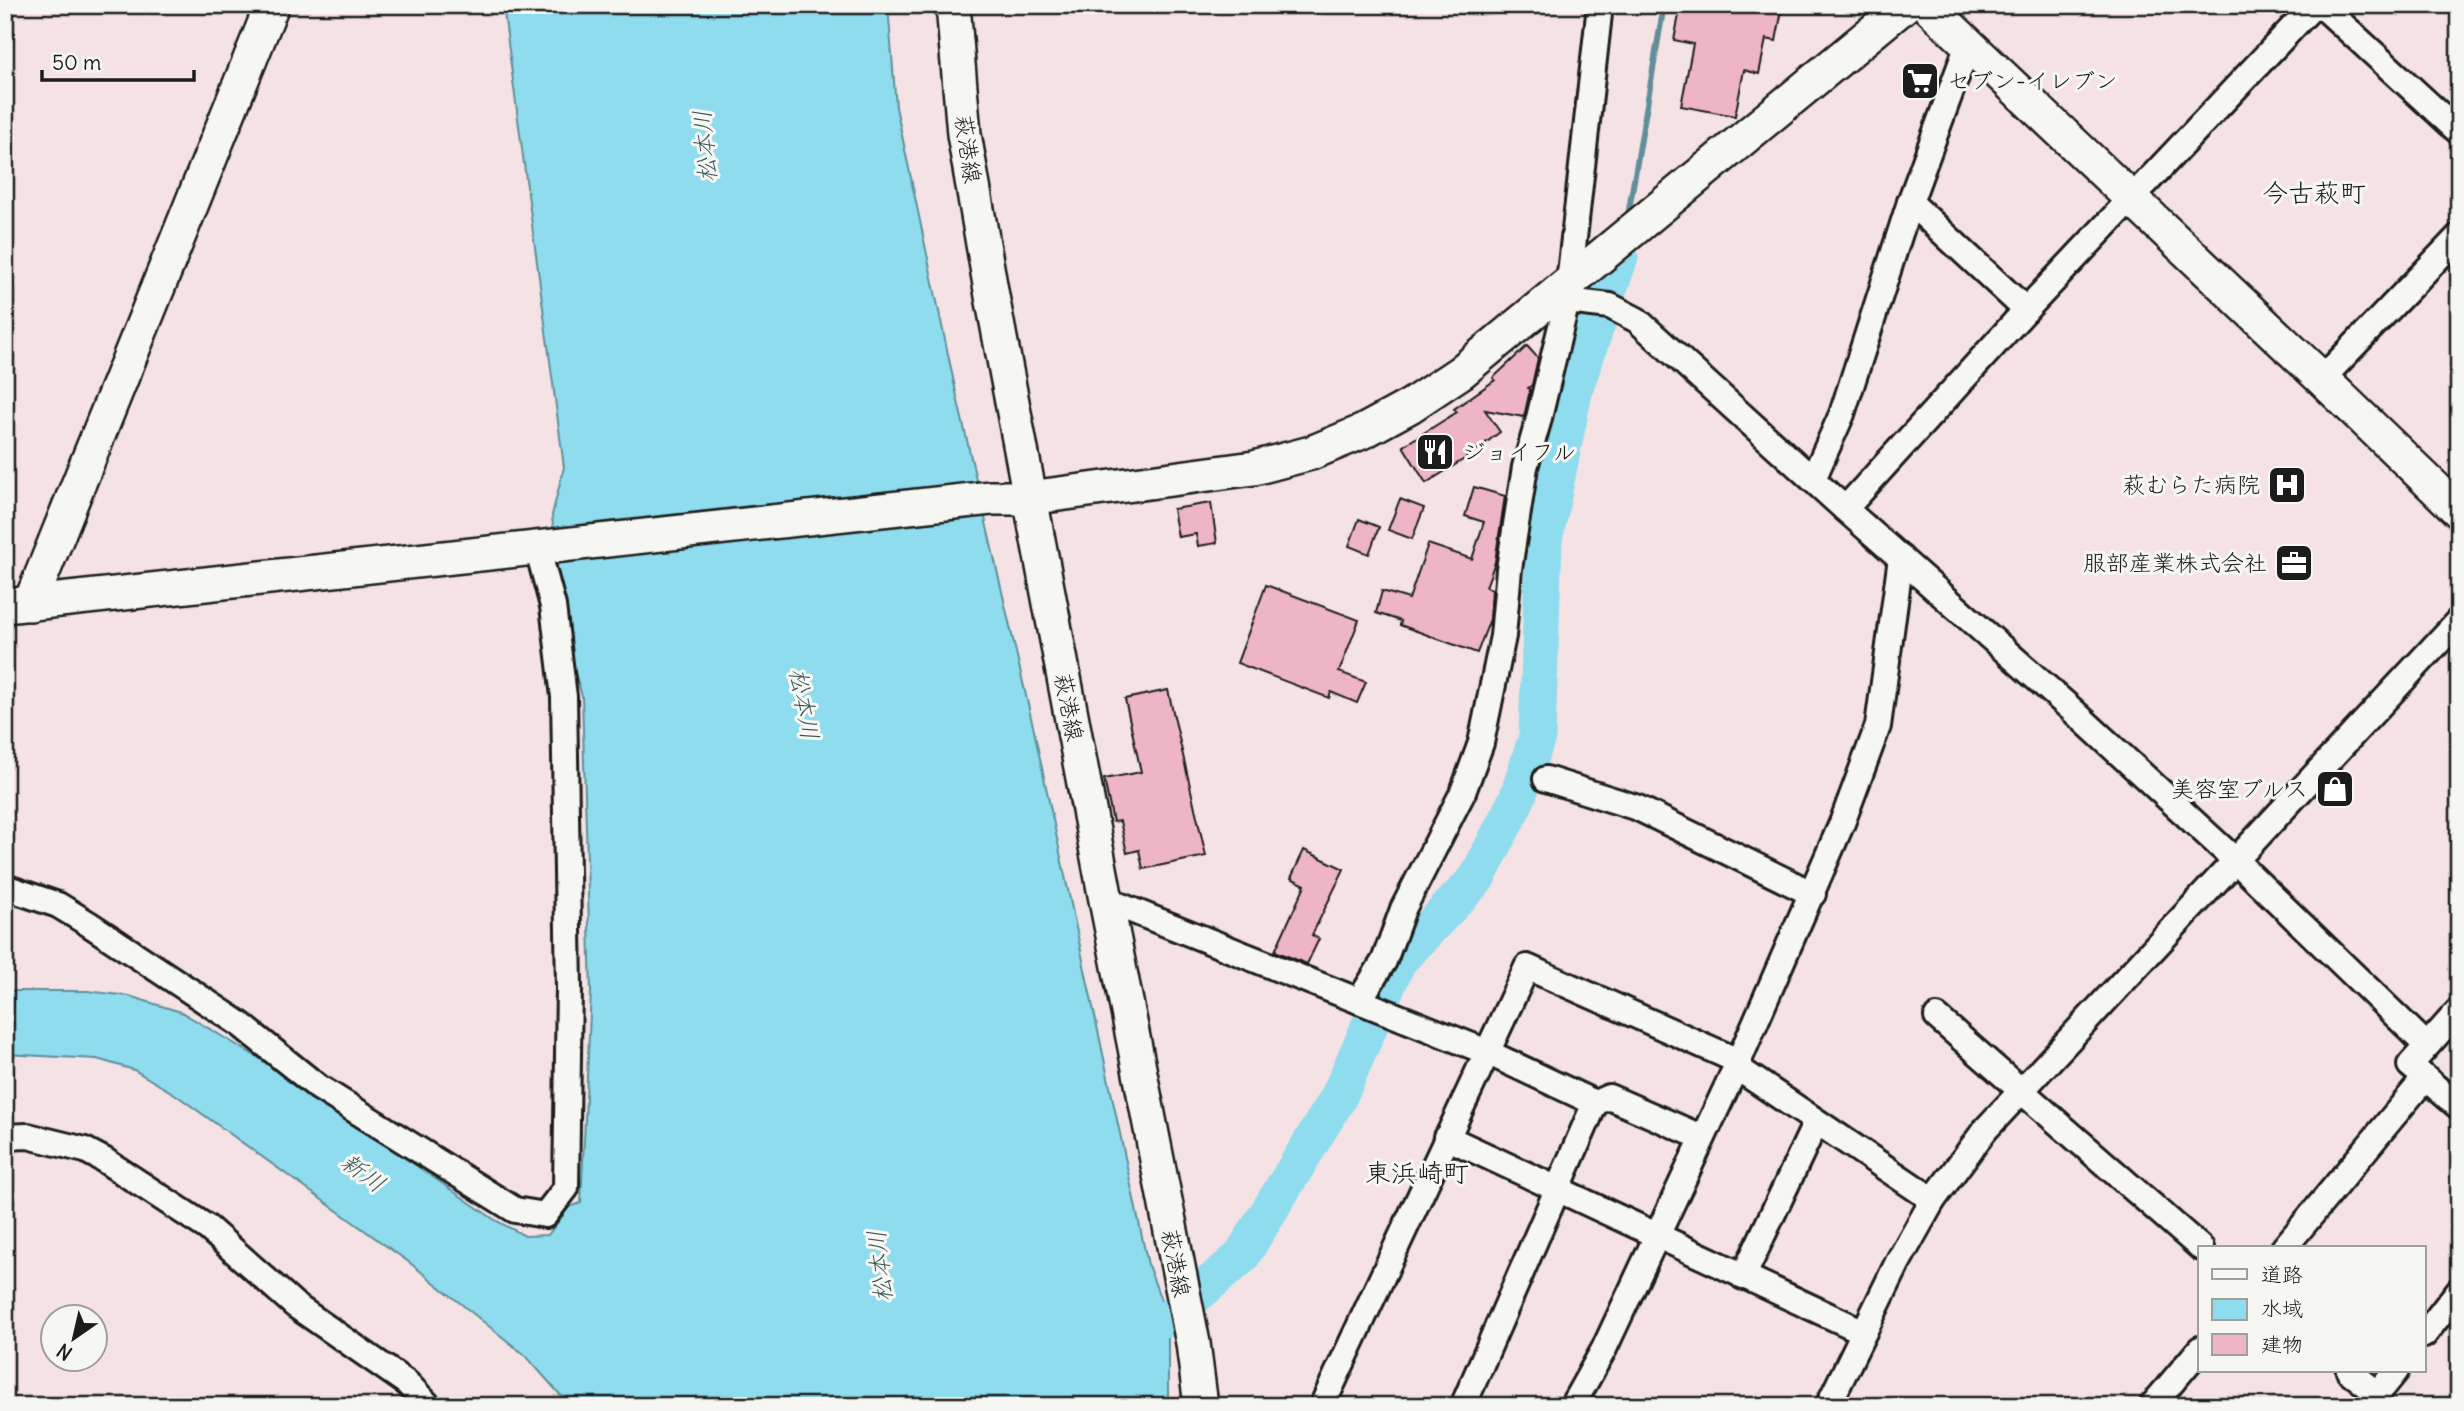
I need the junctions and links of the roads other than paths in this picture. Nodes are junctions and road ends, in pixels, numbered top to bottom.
1 (272, 5) edge
2 (953, 5) edge
3 (1600, 5) edge
4 (1905, 5) edge
5 (1927, 5) edge
6 (2314, 5) edge
7 (2321, 5) edge
8 (1969, 42) junction
9 (2459, 132) edge
10 (2133, 199) junction
11 (1910, 202) junction
12 (2459, 236) edge
13 (1568, 291) junction
14 (2026, 310) junction
15 (2322, 379) junction
16 (1813, 479) junction
17 (1029, 498) junction
18 (1845, 509) junction
19 (2459, 511) edge
20 (544, 549) junction
21 (1901, 558) junction
22 (13, 611) edge
23 (2459, 620) edge
24 (1546, 779) dead end
25 (2236, 861) junction
26 (5, 887) edge
27 (1813, 894) junction
28 (1106, 900) junction
29 (1363, 1002) junction
30 (2459, 1010) edge
31 (1937, 1017) dead end
32 (2426, 1045) junction
33 (1487, 1052) junction
34 (1737, 1064) junction
35 (2425, 1077) junction
36 (2022, 1090) junction
37 (1595, 1103) junction
38 (2459, 1107) edge
39 (1816, 1122) junction
40 (5, 1137) edge
41 (1446, 1137) junction
42 (1701, 1137) junction
43 (1558, 1190) junction
44 (1933, 1200) junction
45 (1656, 1236) junction
46 (2199, 1246) edge
47 (2286, 1246) edge
48 (1743, 1277) junction
49 (2459, 1290) edge
50 (1864, 1332) junction
51 (2426, 1332) edge
52 (2198, 1351) edge
53 (2350, 1372) edge
54 (2395, 1372) edge
55 (2373, 1400) edge
56 (1833, 1404) edge
57 (429, 1406) edge
58 (1200, 1406) edge
59 (1322, 1406) edge
60 (1463, 1406) edge
61 (1572, 1406) edge
62 (2152, 1406) edge

1 - 22 street
2 - 17 street, 萩港線
3 - 13 street
4 - 13 street
5 - 8 street
6 - 10 street
7 - 9 street
8 - 10 street
8 - 11 street
10 - 14 street
10 - 15 street
11 - 14 street
11 - 16 street
12 - 15 street
13 - 16 street
13 - 17 street
13 - 29 street
14 - 18 street
15 - 19 street
16 - 18 street
17 - 20 street
17 - 28 street, 萩港線
18 - 21 street
20 - 22 street
20 - 26 street
21 - 25 street
21 - 27 street
23 - 25 street
24 - 27 street
25 - 32 street
25 - 36 street
27 - 34 street
28 - 29 street
28 - 58 street, 萩港線
29 - 33 street
30 - 32 street
31 - 36 street
32 - 35 street
33 - 34 street
33 - 37 street
33 - 41 street
34 - 39 street
34 - 42 street
35 - 38 street
35 - 47 street
36 - 44 street
36 - 46 street
37 - 42 street
37 - 43 street
39 - 44 street
39 - 48 street
40 - 57 street
41 - 43 street
41 - 59 street
42 - 45 street
43 - 45 street
43 - 60 street
44 - 50 street
45 - 48 street
45 - 61 street
48 - 50 street
49 - 51 street
50 - 56 street
52 - 62 street
53 - 55 street
54 - 55 street

